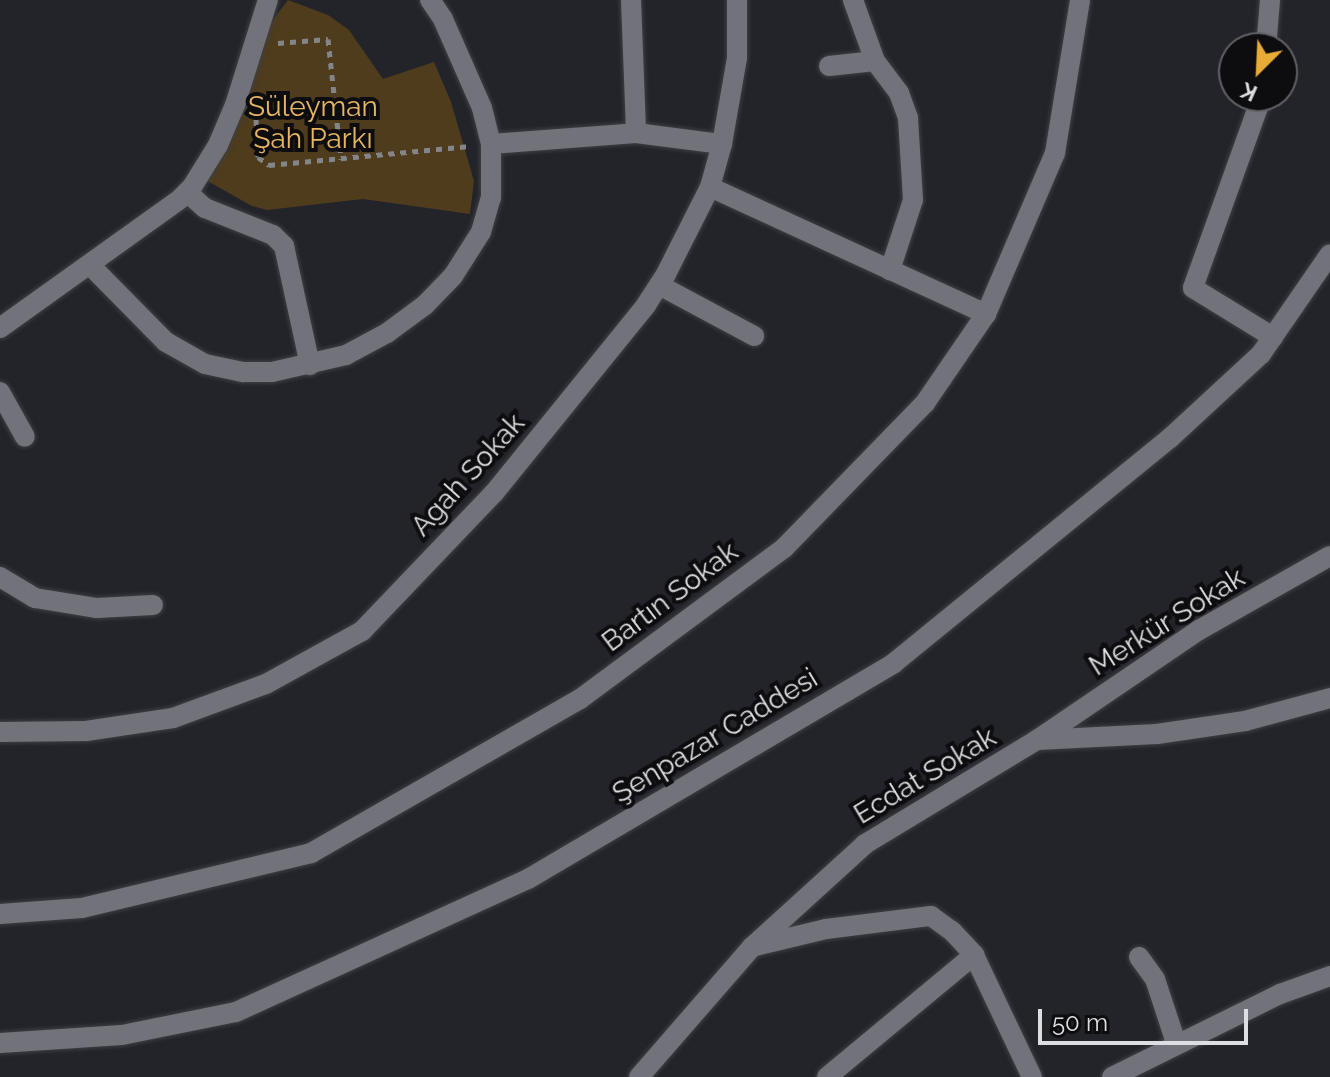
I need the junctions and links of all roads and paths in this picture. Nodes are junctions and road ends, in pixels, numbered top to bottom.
1 (430, 0) edge
2 (631, 0) edge
3 (737, 0) edge
4 (853, 0) edge
5 (1080, 0) edge
6 (1270, 0) edge
7 (260, 4) edge
8 (1267, 32) edge
9 (254, 45) junction
10 (875, 61) junction
11 (829, 66) dead end
12 (1256, 112) edge
13 (256, 119) dead end
14 (636, 133) junction
15 (491, 144) junction
16 (722, 144) junction
17 (341, 159) junction
18 (710, 187) junction
19 (187, 192) junction
20 (1330, 254) edge
21 (90, 265) junction
22 (890, 270) junction
23 (659, 285) junction
24 (986, 314) junction
25 (0, 328) edge
26 (754, 336) dead end
27 (1273, 337) junction
28 (310, 365) junction
29 (0, 392) edge
30 (25, 437) dead end
31 (1330, 556) edge
32 (0, 577) edge
33 (153, 605) dead end
34 (1330, 698) edge
35 (0, 732) edge
36 (1037, 740) junction
37 (0, 914) edge
38 (752, 947) junction
39 (974, 955) junction
40 (1139, 957) dead end
41 (1330, 976) edge
42 (0, 1043) edge
43 (1176, 1043) junction
44 (639, 1077) edge
45 (827, 1077) edge
46 (1032, 1077) edge
47 (1112, 1077) edge

1 - 15 street
2 - 14 street
3 - 16 street, Agah Sokak
4 - 10 street
5 - 24 street, Bartın Sokak
6 - 8 street
7 - 9 street
9 - 17 path
9 - 19 street
10 - 11 street
10 - 22 street
12 - 27 street
13 - 17 path
14 - 15 street
14 - 16 street
15 - 17 path
15 - 28 street
16 - 18 street, Agah Sokak
18 - 22 street
18 - 23 street, Agah Sokak
19 - 21 street
19 - 28 street
20 - 27 street, Şenpazar Caddesi
21 - 25 street
21 - 28 street
22 - 24 street
23 - 26 street
23 - 35 street, Agah Sokak
24 - 37 street, Bartın Sokak
27 - 42 street, Şenpazar Caddesi
29 - 30 street
31 - 36 street, Merkür Sokak
32 - 33 street
34 - 36 street, Ecdat Sokak
36 - 38 street, Ecdat Sokak
38 - 39 street
38 - 44 street, Ecdat Sokak
39 - 45 street
39 - 46 street
40 - 43 street
41 - 43 street
43 - 47 street

